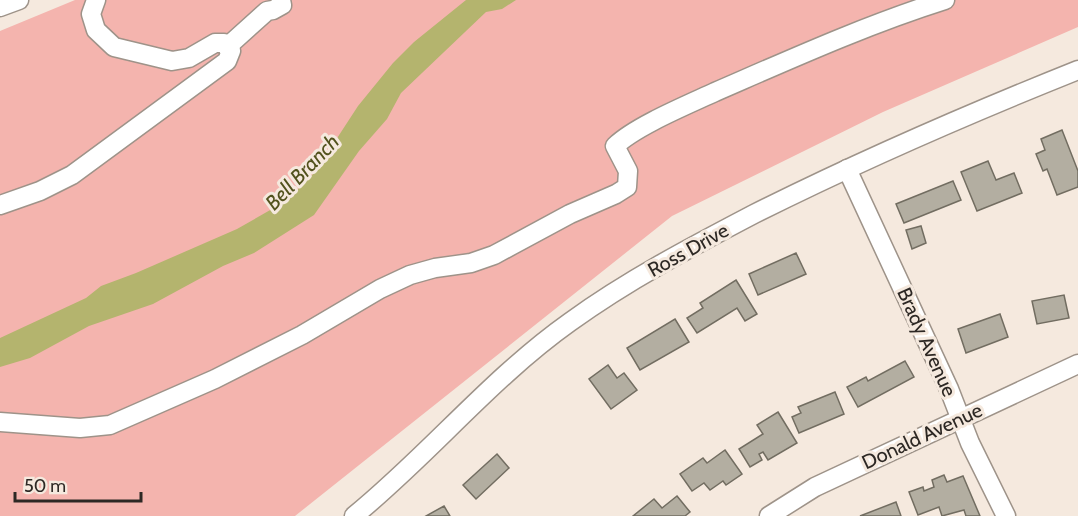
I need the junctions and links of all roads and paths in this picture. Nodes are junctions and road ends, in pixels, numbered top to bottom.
1 (19, 0) edge
2 (96, 0) edge
3 (945, 0) edge
4 (272, 4) edge
5 (0, 7) edge
6 (227, 47) junction
7 (1078, 70) edge
8 (847, 169) junction
9 (0, 205) edge
10 (1078, 364) edge
11 (960, 418) junction
12 (0, 422) edge
13 (354, 516) edge
14 (769, 516) edge
15 (1006, 516) edge

1 - 5 street
2 - 6 street
3 - 12 street
4 - 6 street
6 - 9 street
7 - 8 street, Ross Drive
8 - 11 street, Brady Avenue
8 - 13 street, Ross Drive
10 - 11 street, Donald Avenue
11 - 14 street, Donald Avenue
11 - 15 street, Brady Avenue

